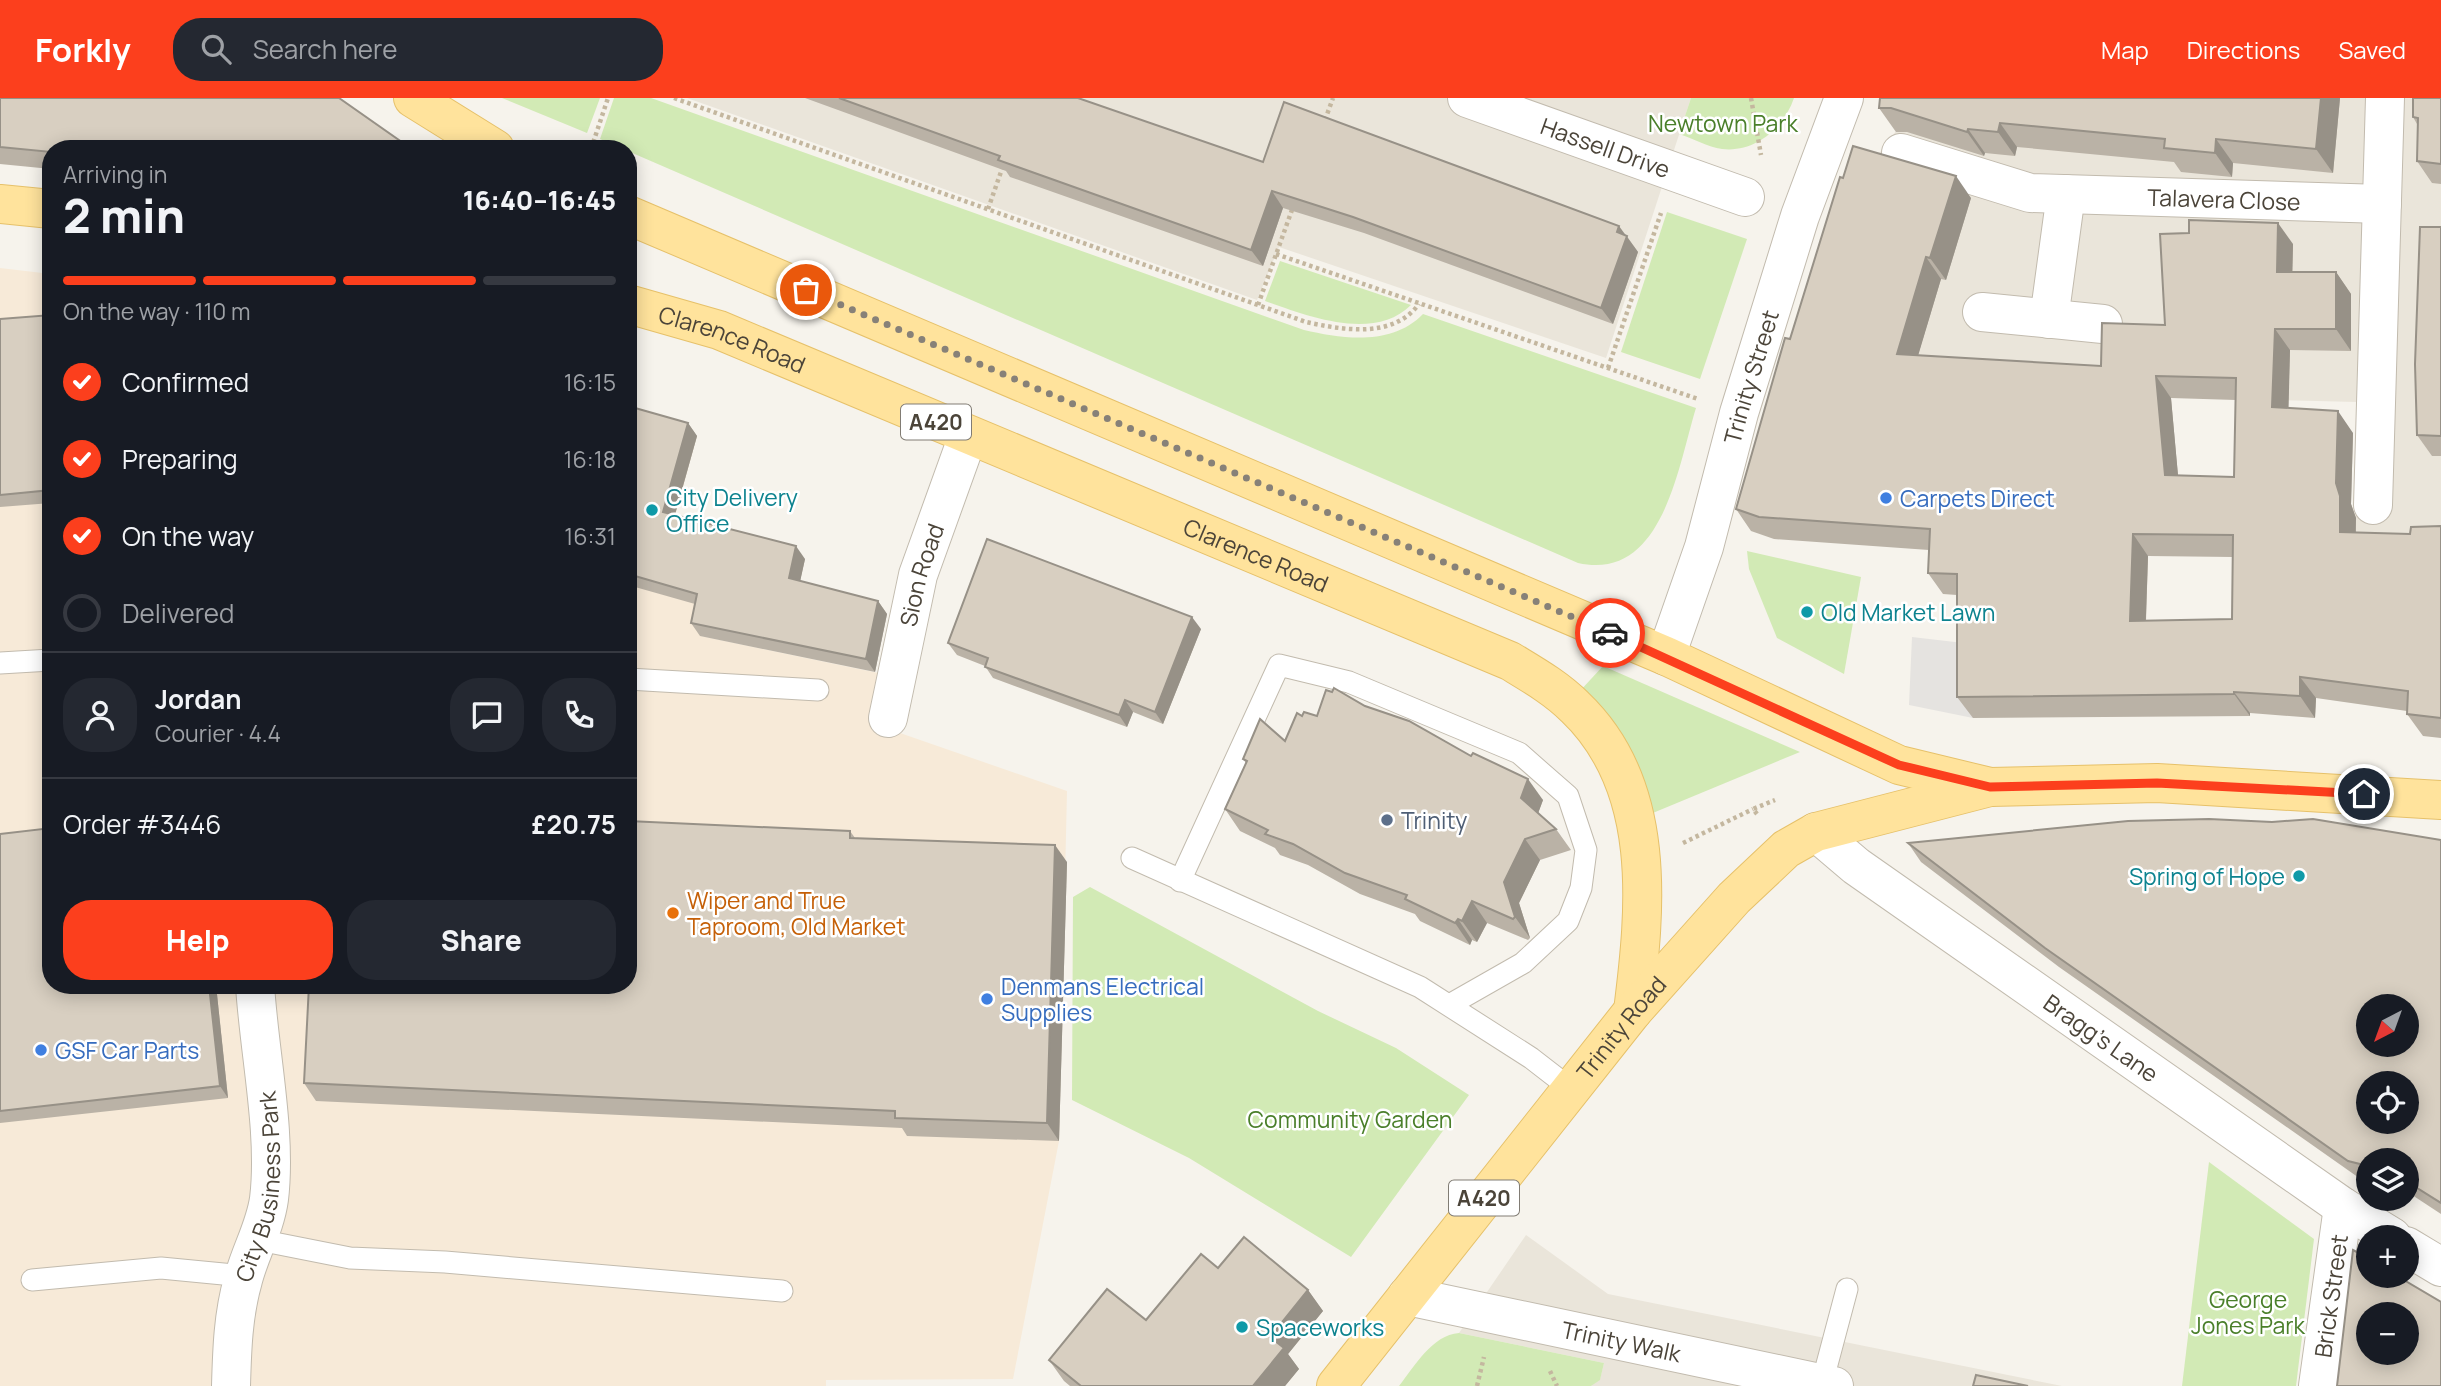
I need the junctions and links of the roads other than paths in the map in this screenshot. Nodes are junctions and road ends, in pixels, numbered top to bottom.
1 (1467, 98) edge
2 (1844, 98) edge
3 (2385, 98) edge
4 (420, 103) edge
5 (446, 140) edge
6 (480, 140) edge
7 (1901, 153) edge
8 (2066, 194) junction
9 (1745, 197) dead end
10 (0, 204) edge
11 (2382, 204) junction
12 (42, 208) edge
13 (637, 219) edge
14 (637, 307) edge
15 (1982, 312) dead end
16 (2049, 319) junction
17 (2103, 324) edge
18 (968, 436) junction
19 (2373, 505) dead end
20 (1666, 656) junction
21 (42, 661) edge
22 (0, 663) edge
23 (637, 680) edge
24 (818, 690) dead end
25 (888, 718) dead end
26 (1990, 787) junction
27 (2441, 800) edge
28 (1816, 832) junction
29 (1132, 858) dead end
30 (1180, 881) junction
31 (256, 994) edge
32 (1451, 1004) junction
33 (1633, 1011) junction
34 (1571, 1089) junction
35 (2343, 1207) junction
36 (2372, 1225) edge
37 (259, 1240) junction
38 (2419, 1254) edge
39 (2441, 1267) edge
40 (244, 1276) junction
41 (32, 1280) dead end
42 (1847, 1289) dead end
43 (782, 1291) dead end
44 (1407, 1296) junction
45 (1828, 1384) edge
46 (231, 1386) edge
47 (1335, 1386) edge
48 (2318, 1386) edge

1 - 9 street, Hassell Drive
2 - 20 street, Trinity Street
3 - 11 street
4 - 5 main road
4 - 6 main road
7 - 8 street, Talavera Close
8 - 11 street, Talavera Close
8 - 16 street
10 - 12 main road
11 - 19 street
13 - 20 main road, A420
14 - 18 main road, Clarence Road / A420
15 - 16 street
16 - 17 street
18 - 25 street, Sion Road
18 - 33 main road, Clarence Road / A420
20 - 26 main road, A420
21 - 22 lane
23 - 24 lane
26 - 27 main road, A420
26 - 28 main road, Trinity Road / A420
28 - 33 main road, Trinity Road / A420
28 - 35 street, Bragg's Lane
29 - 30 lane
30 - 32 lane
30 - 32 lane
31 - 37 street, City Business Park
32 - 34 lane
33 - 34 main road, Trinity Road / A420
34 - 44 main road, Trinity Road / A420
35 - 36 street, Bragg's Lane
35 - 48 street, Brick Street
37 - 40 street, City Business Park
37 - 43 lane
38 - 39 street
40 - 41 lane
40 - 46 street, City Business Park
42 - 45 lane
44 - 45 street, Trinity Walk
44 - 47 main road, Trinity Road / A420

